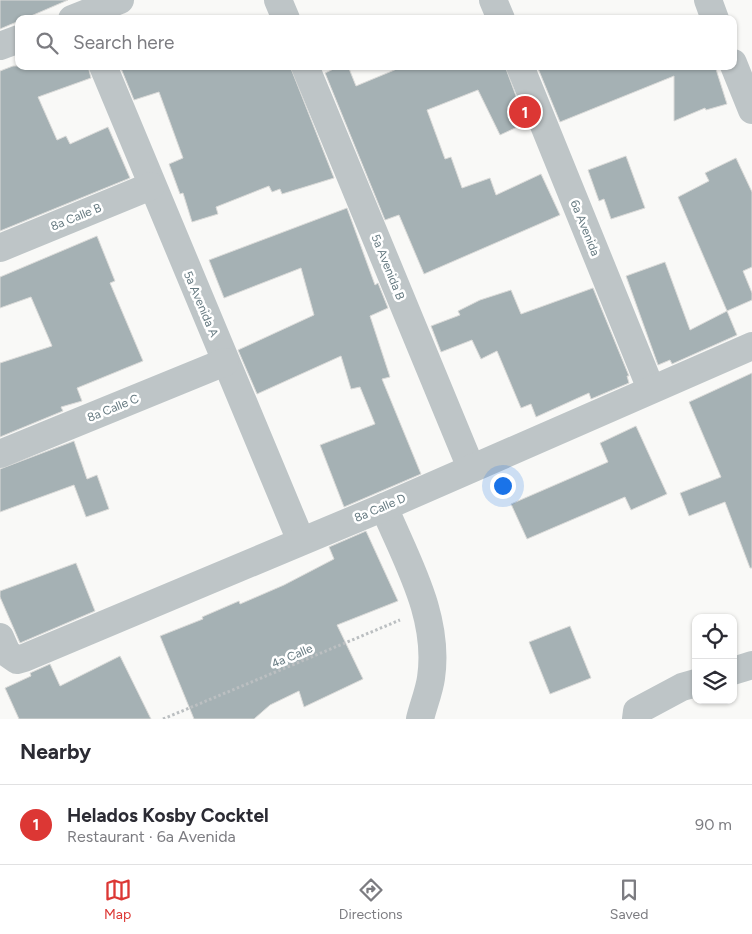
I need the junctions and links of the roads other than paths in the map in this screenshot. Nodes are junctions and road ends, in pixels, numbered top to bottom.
1 (120, 0) edge
2 (278, 0) edge
3 (493, 0) edge
4 (708, 0) edge
5 (86, 15) edge
6 (284, 15) edge
7 (499, 15) edge
8 (714, 15) edge
9 (15, 40) edge
10 (0, 46) edge
11 (105, 70) edge
12 (307, 70) edge
13 (522, 70) edge
14 (736, 70) edge
15 (752, 110) edge
16 (152, 186) junction
17 (0, 248) edge
18 (752, 346) edge
19 (225, 362) junction
20 (651, 390) junction
21 (0, 454) edge
22 (471, 468) junction
23 (384, 507) junction
24 (301, 541) junction
25 (6, 654) edge
26 (752, 665) edge
27 (737, 670) edge
28 (692, 684) edge
29 (420, 719) edge
30 (636, 719) edge

1 - 5 street
2 - 6 street
3 - 7 street
4 - 8 street
9 - 10 street
11 - 16 street, 5a Avenida A
12 - 22 street, 5a Avenida B
13 - 20 street, 6a Avenida
14 - 15 street
16 - 17 street, 8a Calle B
16 - 19 street, 5a Avenida A
18 - 20 street, 8a Calle D
19 - 21 street, 8a Calle C
19 - 24 street, 5a Avenida A
20 - 22 street, 8a Calle D
22 - 23 street, 8a Calle D
23 - 24 street, 8a Calle D
23 - 29 street
24 - 25 street, 8a Calle D
26 - 27 street
28 - 30 street

